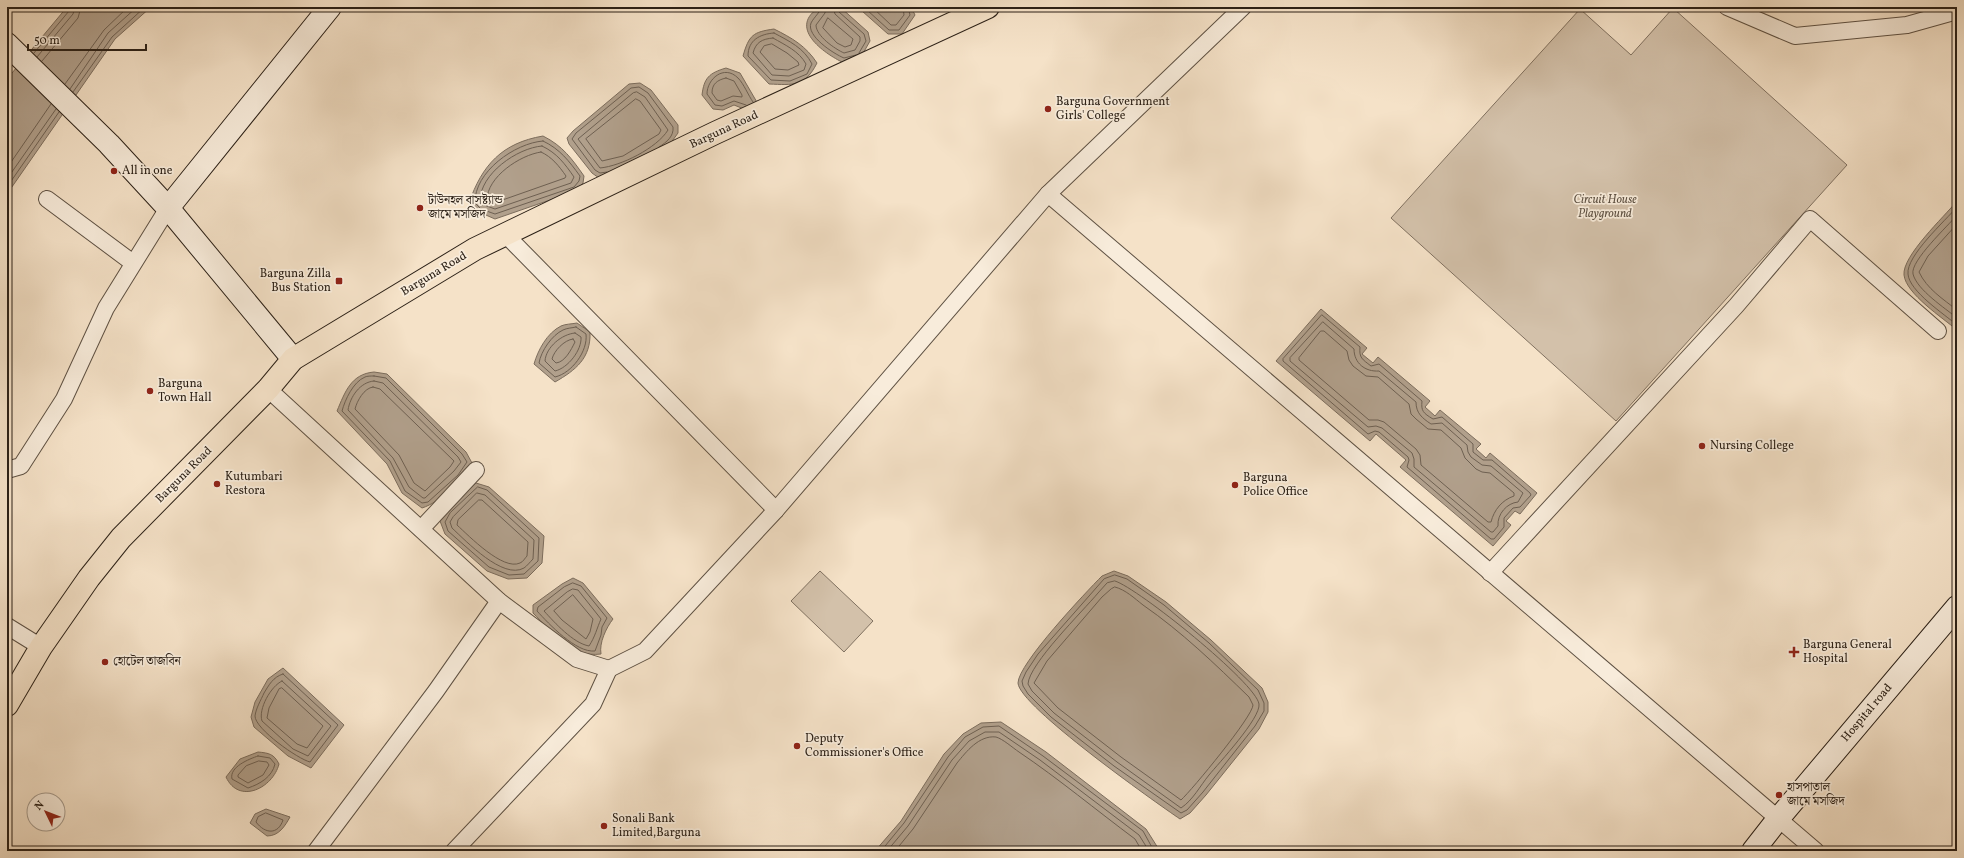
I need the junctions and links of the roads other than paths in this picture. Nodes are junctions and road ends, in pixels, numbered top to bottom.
1 (330, 7) edge
2 (988, 7) edge
3 (1243, 7) edge
4 (1727, 7) edge
5 (1957, 11) edge
6 (7, 44) edge
7 (1048, 194) junction
8 (47, 199) dead end
9 (168, 208) junction
10 (506, 235) junction
11 (133, 263) junction
12 (1938, 331) dead end
13 (293, 358) junction
14 (268, 389) junction
15 (7, 470) edge
16 (476, 470) dead end
17 (776, 510) junction
18 (421, 528) junction
19 (1490, 573) junction
20 (499, 601) junction
21 (1957, 607) edge
22 (7, 626) edge
23 (41, 647) junction
24 (609, 669) junction
25 (7, 705) edge
26 (1778, 819) junction
27 (316, 851) edge
28 (454, 851) edge
29 (1753, 851) edge
30 (1816, 851) edge

1 - 9 street
2 - 10 main road, Barguna Road
3 - 7 street
4 - 5 street
6 - 9 street
7 - 17 street
7 - 19 street
8 - 11 street
9 - 11 street
9 - 13 street
10 - 13 main road, Barguna Road
10 - 17 street
11 - 15 street
12 - 19 street
13 - 14 main road, Barguna Road
14 - 18 street
14 - 23 main road, Barguna Road
16 - 18 street
17 - 24 street
18 - 20 street
19 - 26 street
20 - 24 street
20 - 27 street
21 - 26 street, Hospital road
22 - 23 street
23 - 25 main road, Barguna Road
24 - 28 street
26 - 29 street, Hospital road
26 - 30 street

